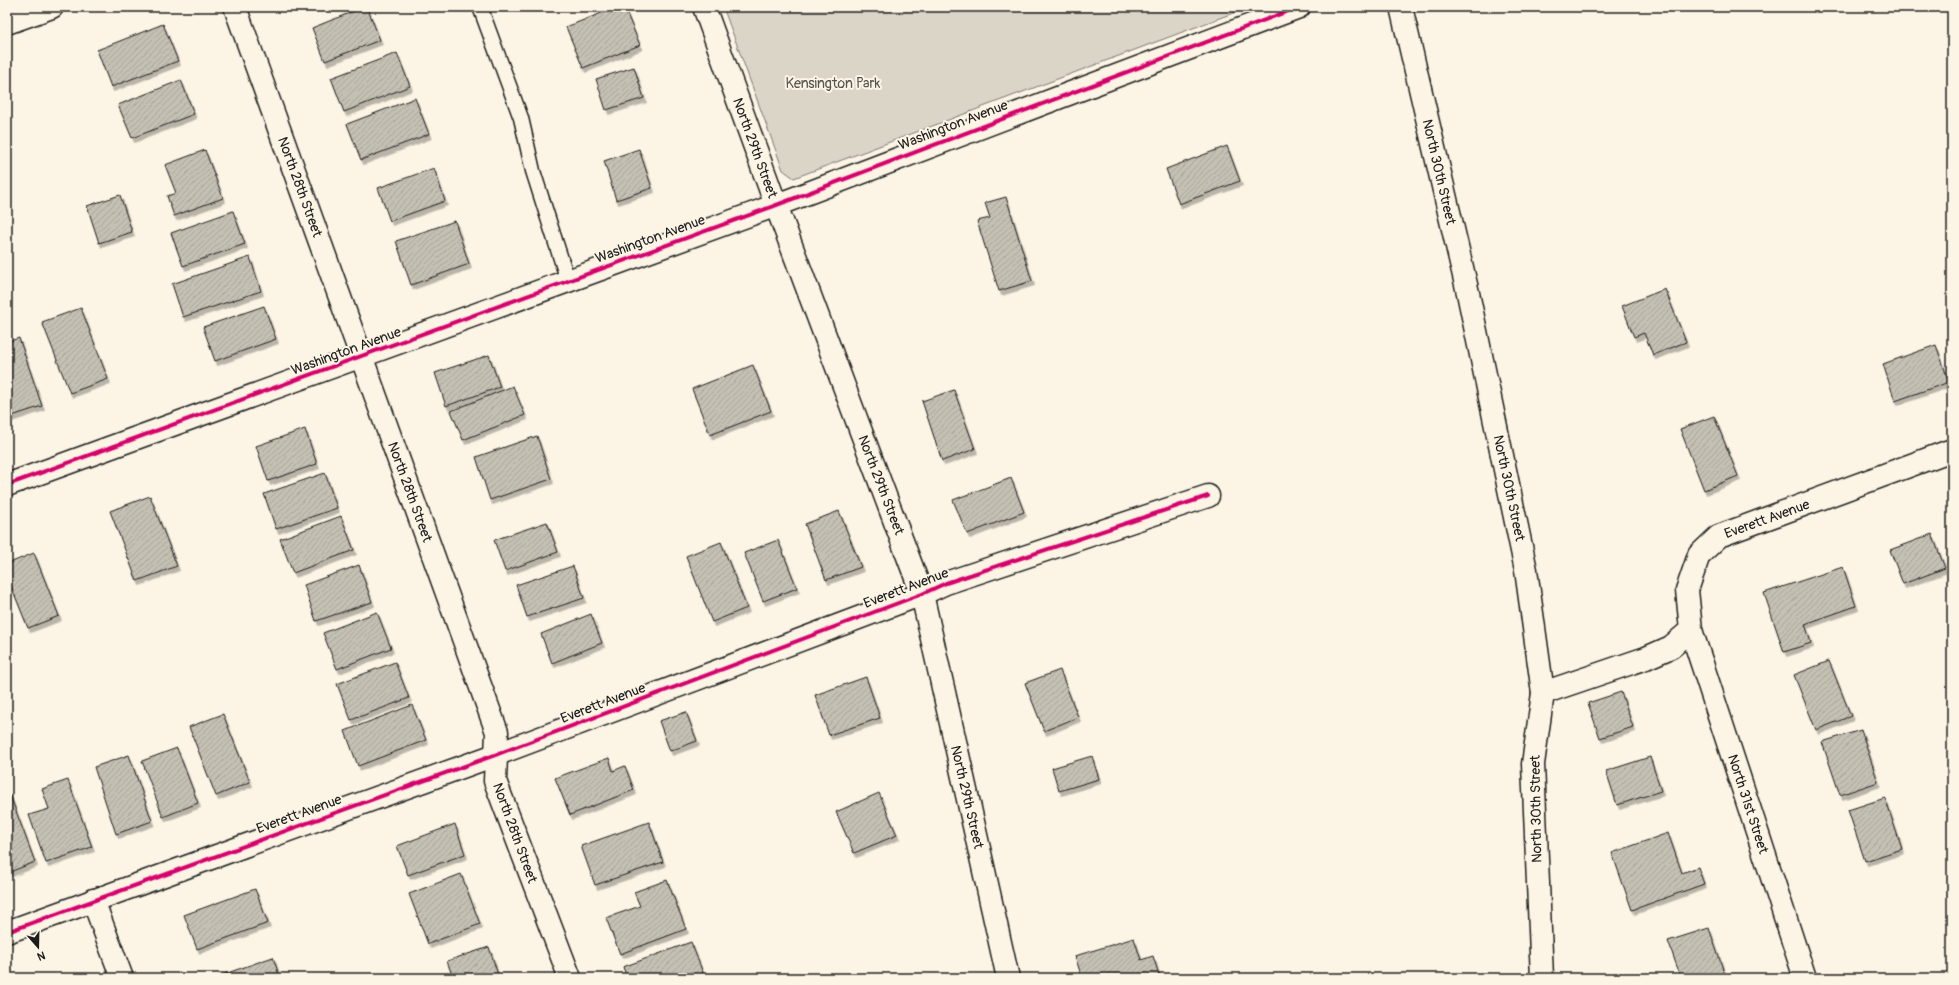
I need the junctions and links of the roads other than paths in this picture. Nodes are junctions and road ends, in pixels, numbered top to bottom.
1 (52, 7) edge
2 (235, 7) edge
3 (480, 7) edge
4 (704, 7) edge
5 (1299, 7) edge
6 (1401, 7) edge
7 (7, 23) edge
8 (776, 205) junction
9 (568, 281) junction
10 (362, 357) junction
11 (1952, 450) edge
12 (7, 485) edge
13 (1208, 496) dead end
14 (922, 594) junction
15 (1691, 630) junction
16 (1543, 693) junction
17 (496, 755) junction
18 (93, 900) junction
19 (7, 932) edge
20 (122, 978) edge
21 (570, 978) edge
22 (1008, 978) edge
23 (1542, 978) edge
24 (1805, 978) edge

1 - 7 street
2 - 10 street, North 28th Street
3 - 9 lane
4 - 8 street, North 29th Street
5 - 8 street, Washington Avenue
6 - 16 street, North 30th Street
8 - 9 street, Washington Avenue
8 - 14 street, North 29th Street
9 - 10 street, Washington Avenue
10 - 12 street, Washington Avenue
10 - 17 street, North 28th Street
11 - 15 street, Everett Avenue
13 - 14 street, Everett Avenue
14 - 17 street, Everett Avenue
14 - 22 street, North 29th Street
15 - 16 street
15 - 24 street, North 31st Street
16 - 23 street, North 30th Street
17 - 18 street, Everett Avenue
17 - 21 street, North 28th Street
18 - 19 street, Everett Avenue
18 - 20 street

